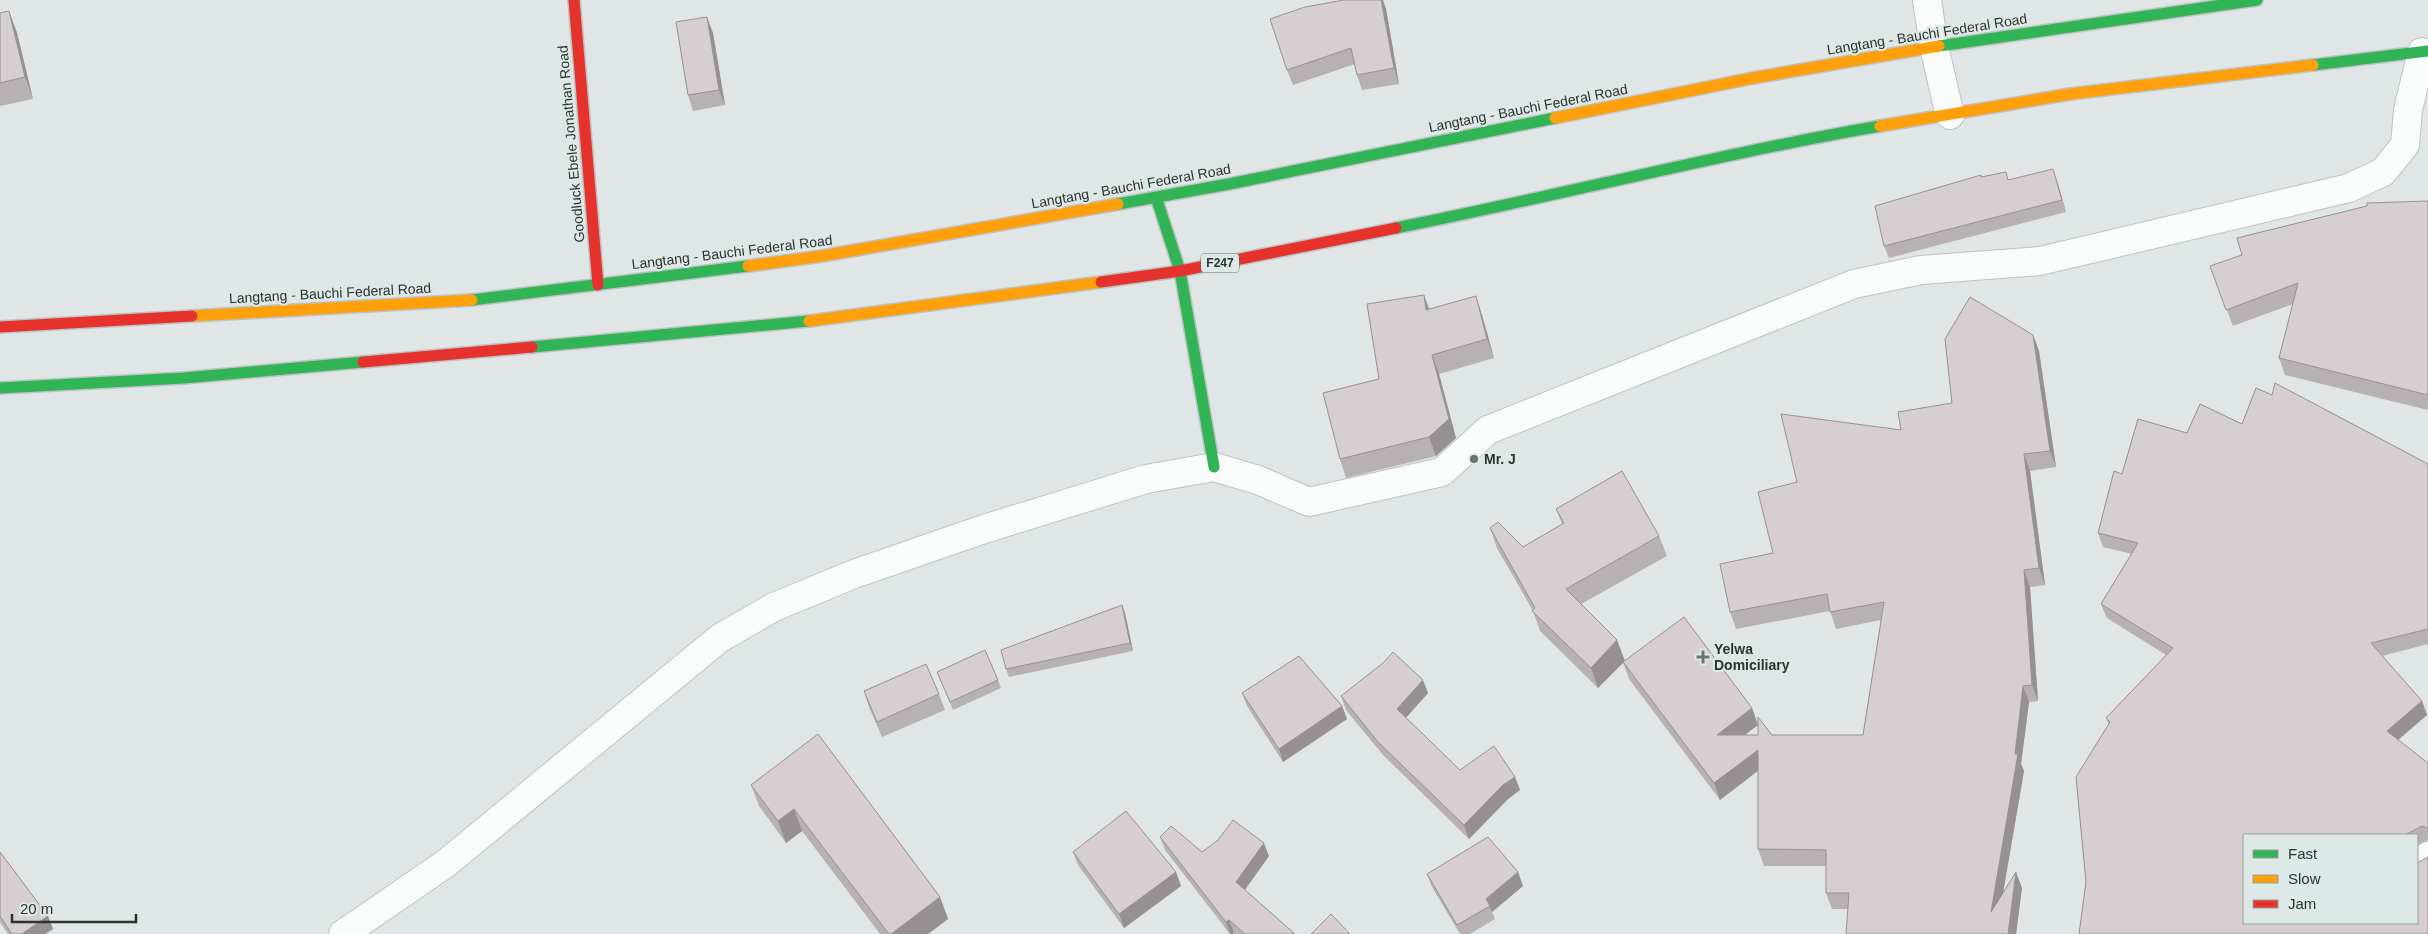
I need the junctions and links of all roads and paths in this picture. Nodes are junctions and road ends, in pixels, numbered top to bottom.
1 (574, 0) edge
2 (1927, 0) edge
3 (2257, 0) edge
4 (1934, 47) junction
5 (2425, 51) edge
6 (1950, 115) junction
7 (1156, 197) junction
8 (1180, 271) junction
9 (598, 285) junction
10 (0, 327) edge
11 (0, 388) edge
12 (1214, 467) junction
13 (343, 934) edge

1 - 9 main road, Goodluck Ebele Jonathan Road
2 - 4 street
3 - 4 main road, Langtang - Bauchi Federal Road
4 - 6 street
4 - 7 main road, Langtang - Bauchi Federal Road
5 - 6 main road, F247
5 - 12 street
6 - 8 main road, F247
7 - 8 main road
7 - 9 main road, Langtang - Bauchi Federal Road
8 - 11 main road, F247
8 - 12 main road
9 - 10 main road, Langtang - Bauchi Federal Road
12 - 13 street

